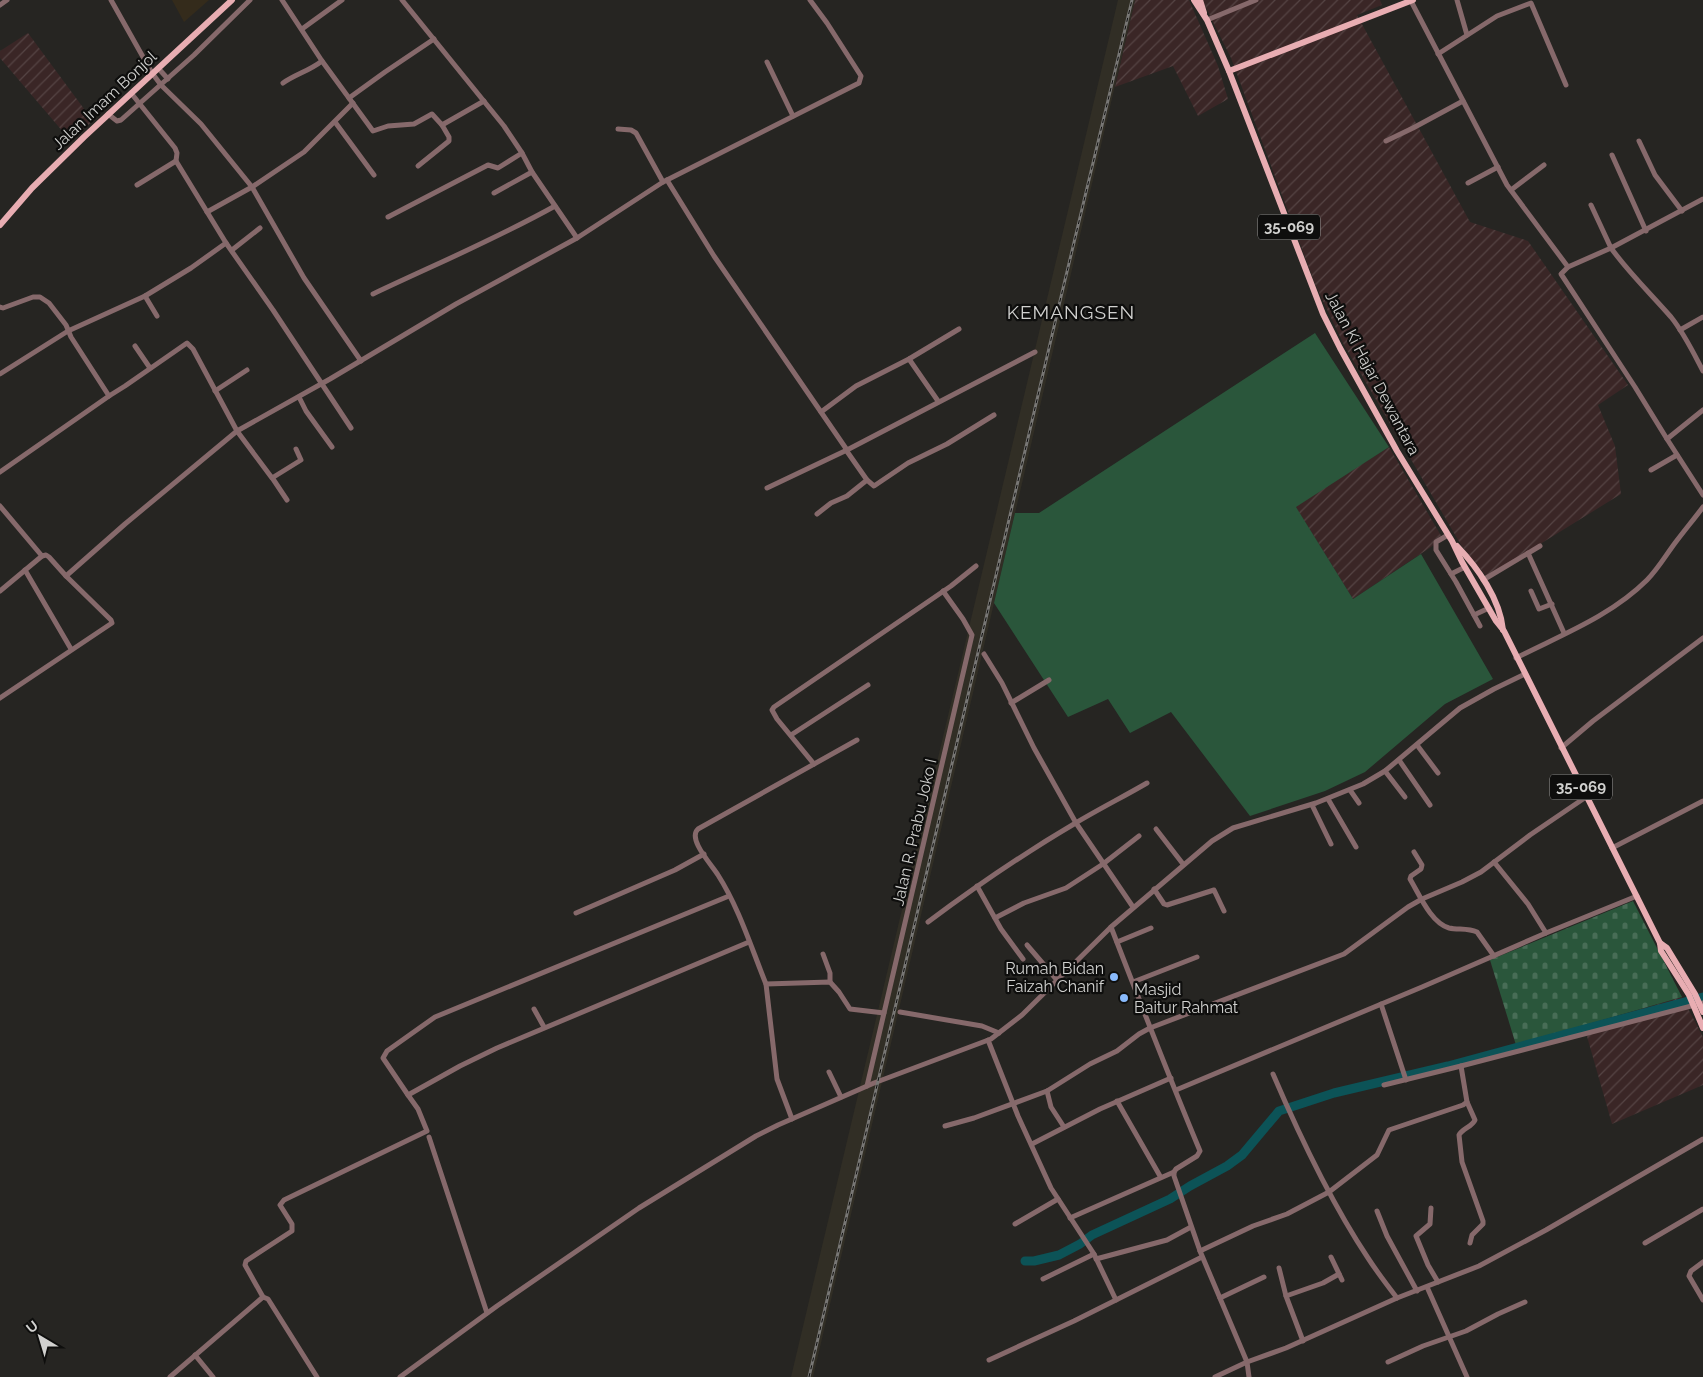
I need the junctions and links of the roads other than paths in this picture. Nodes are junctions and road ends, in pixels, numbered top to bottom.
1 (7, 0) edge
2 (110, 0) edge
3 (232, 0) edge
4 (250, 0) edge
5 (282, 0) edge
6 (342, 0) edge
7 (402, 0) edge
8 (810, 0) edge
9 (1194, 0) edge
10 (1200, 0) edge
11 (1256, 0) edge
12 (1412, 0) edge
13 (1457, 0) edge
14 (0, 5) edge
15 (1206, 18) junction
16 (302, 29) junction
17 (1468, 35) junction
18 (434, 39) junction
19 (1438, 54) junction
20 (322, 61) junction
21 (766, 62) dead end
22 (158, 68) junction
23 (1229, 71) junction
24 (152, 73) junction
25 (168, 78) junction
26 (283, 83) dead end
27 (161, 84) junction
28 (1566, 85) dead end
29 (130, 93) junction
30 (349, 98) junction
31 (484, 101) junction
32 (1463, 101) junction
33 (353, 103) junction
34 (139, 104) junction
35 (108, 114) junction
36 (793, 116) junction
37 (335, 122) junction
38 (442, 125) junction
39 (618, 129) dead end
40 (1386, 141) dead end
41 (1639, 141) dead end
42 (522, 153) junction
43 (1612, 156) dead end
44 (176, 161) junction
45 (1544, 165) dead end
46 (418, 166) dead end
47 (1498, 167) junction
48 (532, 172) junction
49 (374, 176) dead end
50 (665, 181) junction
51 (1468, 183) dead end
52 (137, 185) dead end
53 (252, 188) junction
54 (1511, 190) junction
55 (494, 193) dead end
56 (1703, 199) edge
57 (1591, 205) dead end
58 (555, 206) junction
59 (1682, 211) junction
60 (208, 212) junction
61 (388, 217) dead end
62 (0, 225) edge
63 (260, 228) dead end
64 (1646, 231) junction
65 (577, 238) junction
66 (226, 243) junction
67 (1611, 248) junction
68 (232, 250) junction
69 (1568, 267) junction
70 (373, 294) dead end
71 (145, 296) junction
72 (0, 307) edge
73 (157, 316) dead end
74 (1703, 317) edge
75 (959, 329) dead end
76 (68, 330) junction
77 (1680, 330) junction
78 (135, 346) dead end
79 (1035, 352) dead end
80 (910, 359) junction
81 (361, 361) junction
82 (150, 368) junction
83 (248, 370) dead end
84 (1703, 370) edge
85 (0, 374) edge
86 (322, 384) junction
87 (215, 391) junction
88 (109, 396) junction
89 (299, 397) junction
90 (938, 401) junction
91 (1703, 410) edge
92 (821, 412) junction
93 (994, 415) dead end
94 (352, 428) dead end
95 (237, 431) junction
96 (1667, 439) junction
97 (332, 447) dead end
98 (296, 449) dead end
99 (846, 450) junction
100 (1677, 455) junction
101 (1651, 470) dead end
102 (0, 472) edge
103 (273, 479) junction
104 (867, 480) junction
105 (767, 488) dead end
106 (1703, 495) edge
107 (287, 500) dead end
108 (0, 506) edge
109 (1703, 507) edge
110 (817, 514) dead end
111 (1448, 538) junction
112 (1540, 546) dead end
113 (42, 556) junction
114 (1530, 557) junction
115 (976, 566) dead end
116 (1463, 567) junction
117 (25, 570) junction
118 (1453, 573) junction
119 (66, 576) junction
120 (1484, 582) junction
121 (0, 591) edge
122 (943, 591) junction
123 (1531, 591) dead end
124 (1552, 604) junction
125 (1487, 609) junction
126 (1476, 614) junction
127 (1480, 626) dead end
128 (1504, 631) junction
129 (1564, 634) junction
130 (1703, 638) edge
131 (71, 650) junction
132 (984, 654) dead end
133 (1516, 658) junction
134 (1525, 674) junction
135 (1049, 680) dead end
136 (868, 685) dead end
137 (0, 698) edge
138 (1011, 703) junction
139 (791, 735) junction
140 (857, 740) dead end
141 (1417, 745) junction
142 (1561, 748) junction
143 (1399, 760) junction
144 (814, 764) junction
145 (1385, 771) junction
146 (1438, 773) dead end
147 (1147, 783) dead end
148 (1350, 790) junction
149 (1405, 797) dead end
150 (1586, 797) junction
151 (1328, 799) junction
152 (1703, 801) edge
153 (1359, 803) dead end
154 (1312, 805) junction
155 (1430, 805) dead end
156 (1076, 823) junction
157 (1156, 828) dead end
158 (1139, 836) dead end
159 (1331, 844) dead end
160 (1356, 847) dead end
161 (1612, 848) junction
162 (1414, 852) dead end
163 (704, 854) junction
164 (1494, 862) junction
165 (1103, 864) junction
166 (1183, 864) junction
167 (977, 886) junction
168 (1155, 890) junction
169 (729, 896) junction
170 (1637, 896) junction
171 (1422, 899) junction
172 (1133, 908) junction
173 (1224, 911) dead end
174 (576, 913) dead end
175 (995, 918) junction
176 (928, 922) dead end
177 (1151, 928) dead end
178 (1112, 929) junction
179 (1546, 933) junction
180 (1117, 939) junction
181 (749, 942) junction
182 (1027, 946) dead end
183 (823, 954) dead end
184 (1494, 956) junction
185 (1196, 957) dead end
186 (1023, 959) dead end
187 (1058, 980) junction
188 (830, 982) junction
189 (1133, 982) junction
190 (766, 984) junction
191 (1696, 1001) edge
192 (1381, 1004) junction
193 (534, 1009) dead end
194 (900, 1012) dead end
195 (1703, 1012) edge
196 (884, 1014) junction
197 (544, 1027) junction
198 (1150, 1028) junction
199 (1703, 1028) edge
200 (998, 1034) junction
201 (989, 1039) junction
202 (1461, 1066) junction
203 (829, 1072) dead end
204 (1273, 1074) dead end
205 (1171, 1078) junction
206 (1405, 1079) junction
207 (1384, 1085) dead end
208 (867, 1086) junction
209 (1176, 1090) junction
210 (1047, 1091) junction
211 (408, 1095) junction
212 (841, 1097) junction
213 (1117, 1101) junction
214 (1467, 1102) junction
215 (1013, 1104) junction
216 (792, 1119) junction
217 (945, 1126) dead end
218 (1064, 1127) junction
219 (429, 1137) dead end
220 (1703, 1139) edge
221 (1032, 1144) junction
222 (1174, 1172) junction
223 (1160, 1176) junction
224 (1329, 1192) junction
225 (1058, 1199) junction
226 (1431, 1208) dead end
227 (1703, 1209) edge
228 (1377, 1211) dead end
229 (1070, 1218) junction
230 (1015, 1224) dead end
231 (1191, 1228) junction
232 (1470, 1243) dead end
233 (1645, 1243) dead end
234 (1200, 1251) junction
235 (1095, 1256) junction
236 (1202, 1257) junction
237 (1332, 1257) dead end
238 (1703, 1262) edge
239 (1279, 1268) dead end
240 (1340, 1274) junction
241 (1264, 1277) dead end
242 (1043, 1279) dead end
243 (1342, 1280) dead end
244 (1438, 1282) junction
245 (1427, 1287) junction
246 (1417, 1291) junction
247 (1286, 1296) junction
248 (263, 1298) junction
249 (1220, 1298) junction
250 (1397, 1298) junction
251 (1116, 1300) junction
252 (1703, 1300) edge
253 (1525, 1302) dead end
254 (486, 1313) junction
255 (1450, 1338) junction
256 (1303, 1341) junction
257 (195, 1355) junction
258 (989, 1360) dead end
259 (1247, 1362) junction
260 (1388, 1362) dead end
261 (170, 1377) edge
262 (214, 1377) edge
263 (317, 1377) edge
264 (400, 1377) edge
265 (1215, 1377) edge
266 (1249, 1377) edge
267 (1467, 1377) edge

1 - 14 street
2 - 24 street
3 - 22 main road, Jalan Imam Bonjol
4 - 25 street
5 - 16 street
6 - 16 street
7 - 18 street
8 - 36 street
9 - 15 main road, Jalan Ki Hajar Dewantara / 35-069
10 - 15 main road, Jalan Ki Hajar Dewantara / 35-069
11 - 15 street
12 - 19 street
12 - 23 main road
13 - 17 street
15 - 23 main road, Jalan Ki Hajar Dewantara / 35-069
16 - 20 street
17 - 19 street
17 - 28 street
18 - 30 street
18 - 31 street
19 - 32 street
20 - 26 street
20 - 30 street
21 - 36 street
22 - 24 main road, Jalan Imam Bonjol
22 - 25 street
23 - 111 main road, Jalan Ki Hajar Dewantara / 35-069
24 - 27 street
24 - 29 main road, Jalan Imam Bonjol
25 - 27 street
27 - 34 street
27 - 53 street
29 - 34 street
29 - 35 main road, Jalan Imam Bonjol
30 - 33 street
31 - 38 street
31 - 42 street
32 - 40 street
32 - 47 street
33 - 37 street
33 - 38 street
34 - 35 street
34 - 44 street
35 - 62 main road, Jalan Imam Bonjol
36 - 50 street
37 - 49 street
37 - 53 street
38 - 46 street
39 - 50 street
41 - 59 street
42 - 48 street
42 - 61 street
43 - 64 street
44 - 52 street
44 - 60 street
45 - 54 street
47 - 51 street
47 - 54 street
48 - 55 street
48 - 58 street
50 - 65 street
50 - 92 street
53 - 60 street
53 - 81 street
54 - 69 street
56 - 59 street
57 - 67 street
58 - 65 street
58 - 70 street
59 - 64 street
60 - 66 street
63 - 68 street
64 - 67 street
65 - 81 street
66 - 68 street
66 - 71 street
67 - 69 street
67 - 77 street
68 - 86 street
69 - 96 street
71 - 73 street
71 - 76 street
72 - 76 street
74 - 77 street
75 - 80 street
76 - 85 street
76 - 88 street
77 - 84 street
78 - 82 street
79 - 90 street
80 - 90 street
80 - 92 street
81 - 86 street
82 - 87 street
82 - 88 street
83 - 87 street
86 - 89 street
86 - 94 street
87 - 95 street
88 - 102 street
89 - 95 street
89 - 97 street
90 - 99 street
91 - 96 street
92 - 99 street
93 - 104 street
95 - 103 street
95 - 119 street
96 - 100 street
98 - 103 street
99 - 104 street
99 - 105 street
100 - 101 street
100 - 106 street
103 - 107 street
104 - 110 street
108 - 113 street
109 - 129 street
111 - 116 main road, Jalan Ki Hajar Dewantara / 35-069
111 - 118 street
111 - 120 main road, Jalan Ki Hajar Dewantara / 35-069
112 - 114 street
113 - 117 street
113 - 119 street
114 - 120 street
114 - 124 street
115 - 122 street
116 - 118 street
116 - 125 main road, Jalan Ki Hajar Dewantara / 35-069
117 - 121 street
117 - 131 street
118 - 126 street
119 - 131 street
120 - 128 main road, Jalan Ki Hajar Dewantara / 35-069
122 - 139 street
122 - 196 street, Jalan R. Prabu Joko I
123 - 124 street
124 - 129 street
125 - 126 street
125 - 128 main road, Jalan Ki Hajar Dewantara / 35-069
126 - 127 street
128 - 133 main road, Jalan Ki Hajar Dewantara / 35-069
129 - 133 street
130 - 142 street
131 - 137 street
132 - 138 street
133 - 134 main road, Jalan Ki Hajar Dewantara / 35-069
134 - 141 street
134 - 142 main road, Jalan Ki Hajar Dewantara / 35-069
135 - 138 street
136 - 139 street
138 - 156 street
139 - 144 street
140 - 144 street
141 - 143 street
141 - 146 street
142 - 150 main road, Jalan Ki Hajar Dewantara / 35-069
143 - 145 street
143 - 155 street
144 - 163 street
145 - 148 street
145 - 149 street
147 - 156 street
148 - 151 street
148 - 153 street
150 - 161 main road, Jalan Ki Hajar Dewantara / 35-069
150 - 164 street
151 - 154 street
151 - 160 street
152 - 161 street
154 - 159 street
154 - 166 street
156 - 165 street
156 - 167 street
157 - 166 street
158 - 165 street
161 - 170 main road, Jalan Ki Hajar Dewantara / 35-069
162 - 171 street
163 - 169 street
163 - 174 street
164 - 171 street
164 - 179 street
165 - 172 street
165 - 175 street
166 - 168 street
167 - 175 street
167 - 176 street
168 - 172 street
168 - 173 street
169 - 181 street
169 - 211 street
170 - 179 street
170 - 191 main road, Jalan Ki Hajar Dewantara / 35-069
171 - 184 street
171 - 198 street
172 - 178 street
175 - 186 street
177 - 180 street
178 - 180 street
178 - 187 street
179 - 184 street
180 - 189 street
181 - 190 street
181 - 197 street
182 - 187 street
183 - 188 street
184 - 192 street
185 - 189 street
187 - 200 street
188 - 190 street
188 - 196 street
189 - 198 street
190 - 216 street
191 - 195 main road, 35-069
191 - 199 main road, 35-069
191 - 202 street
192 - 206 street
192 - 209 street
193 - 197 street
194 - 200 street
196 - 208 street, Jalan R. Prabu Joko I
197 - 211 street
198 - 205 street
198 - 210 street
200 - 201 street
201 - 208 street
201 - 215 street
202 - 206 street
202 - 214 street
203 - 212 street
204 - 224 street
205 - 209 street
205 - 213 street
206 - 207 street
208 - 212 street
209 - 222 street
210 - 215 street
210 - 218 street
211 - 248 street
212 - 216 street
213 - 218 street
213 - 223 street
214 - 224 street
214 - 232 street
215 - 217 street
215 - 221 street
216 - 254 street
218 - 221 street
219 - 254 street
220 - 244 street
221 - 225 street
222 - 223 street
222 - 231 street
223 - 229 street
224 - 234 street
224 - 250 street
225 - 229 street
225 - 230 street
226 - 244 street
227 - 233 street
228 - 246 street
229 - 235 street
231 - 234 street
231 - 235 street
234 - 236 street
235 - 242 street
235 - 251 street
236 - 249 street
236 - 251 street
237 - 240 street
238 - 252 street
239 - 247 street
240 - 243 street
240 - 247 street
241 - 249 street
244 - 245 street
245 - 246 street
245 - 255 street
246 - 250 street
247 - 256 street
248 - 257 street
248 - 263 street
249 - 259 street
250 - 256 street
251 - 258 street
253 - 255 street
254 - 264 street
255 - 260 street
255 - 267 street
256 - 259 street
257 - 261 street
257 - 262 street
259 - 265 street
259 - 266 street

